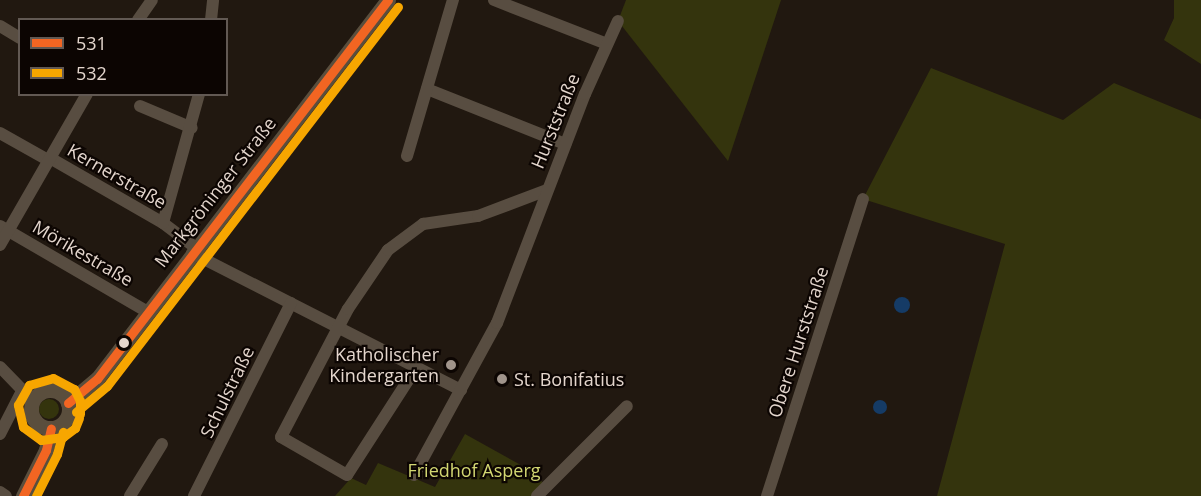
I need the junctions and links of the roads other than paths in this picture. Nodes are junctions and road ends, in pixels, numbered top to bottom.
1 (213, 0) edge
2 (388, 0) edge
3 (453, 0) edge
4 (494, 0) edge
5 (150, 1) edge
6 (139, 18) edge
7 (211, 18) edge
8 (618, 21) dead end
9 (0, 26) edge
10 (18, 37) edge
11 (607, 44) junction
12 (427, 89) junction
13 (86, 96) edge
14 (199, 96) edge
15 (140, 106) dead end
16 (192, 128) junction
17 (0, 133) edge
18 (565, 144) junction
19 (407, 156) dead end
20 (49, 159) junction
21 (547, 190) junction
22 (863, 199) dead end
23 (163, 223) junction
24 (4, 228) edge
25 (0, 245) edge
26 (194, 250) junction
27 (291, 303) junction
28 (148, 312) junction
29 (338, 328) junction
30 (0, 367) edge
31 (416, 368) junction
32 (461, 390) junction
33 (27, 396) junction
34 (68, 403) junction
35 (627, 406) dead end
36 (51, 429) junction
37 (0, 434) edge
38 (162, 444) dead end
39 (414, 475) dead end
40 (0, 492) edge
41 (6, 496) edge
42 (23, 496) edge
43 (130, 496) edge
44 (195, 496) edge
45 (537, 496) edge
46 (767, 496) edge

1 - 7 street
2 - 26 main road, Markgröninger Straße
3 - 12 street
4 - 11 street
5 - 6 street
8 - 11 street, Hurststraße
9 - 10 street
11 - 18 street, Hurststraße
12 - 18 street
12 - 19 street
13 - 20 street
14 - 16 street
15 - 16 street
16 - 23 street
17 - 20 street, Kernerstraße
18 - 21 street, Hurststraße
20 - 23 street, Kernerstraße
20 - 24 street
21 - 29 street, Hurststraße
21 - 32 street
22 - 46 street, Obere Hurststraße
23 - 26 street, Kernerstraße
24 - 25 street
24 - 28 street, Mörikestraße
26 - 27 street, Kernerstraße
26 - 28 main road, Markgröninger Straße
27 - 29 street, Kernerstraße
27 - 44 street, Schulstraße
28 - 34 main road, Markgröninger Straße
29 - 31 street, Kernerstraße
29 - 31 street, Hurststraße
30 - 33 street
31 - 32 street, Kernerstraße
32 - 39 street
33 - 34 main road
33 - 36 main road
33 - 37 street
34 - 36 main road
35 - 45 street
36 - 42 main road
38 - 43 street
40 - 41 street

